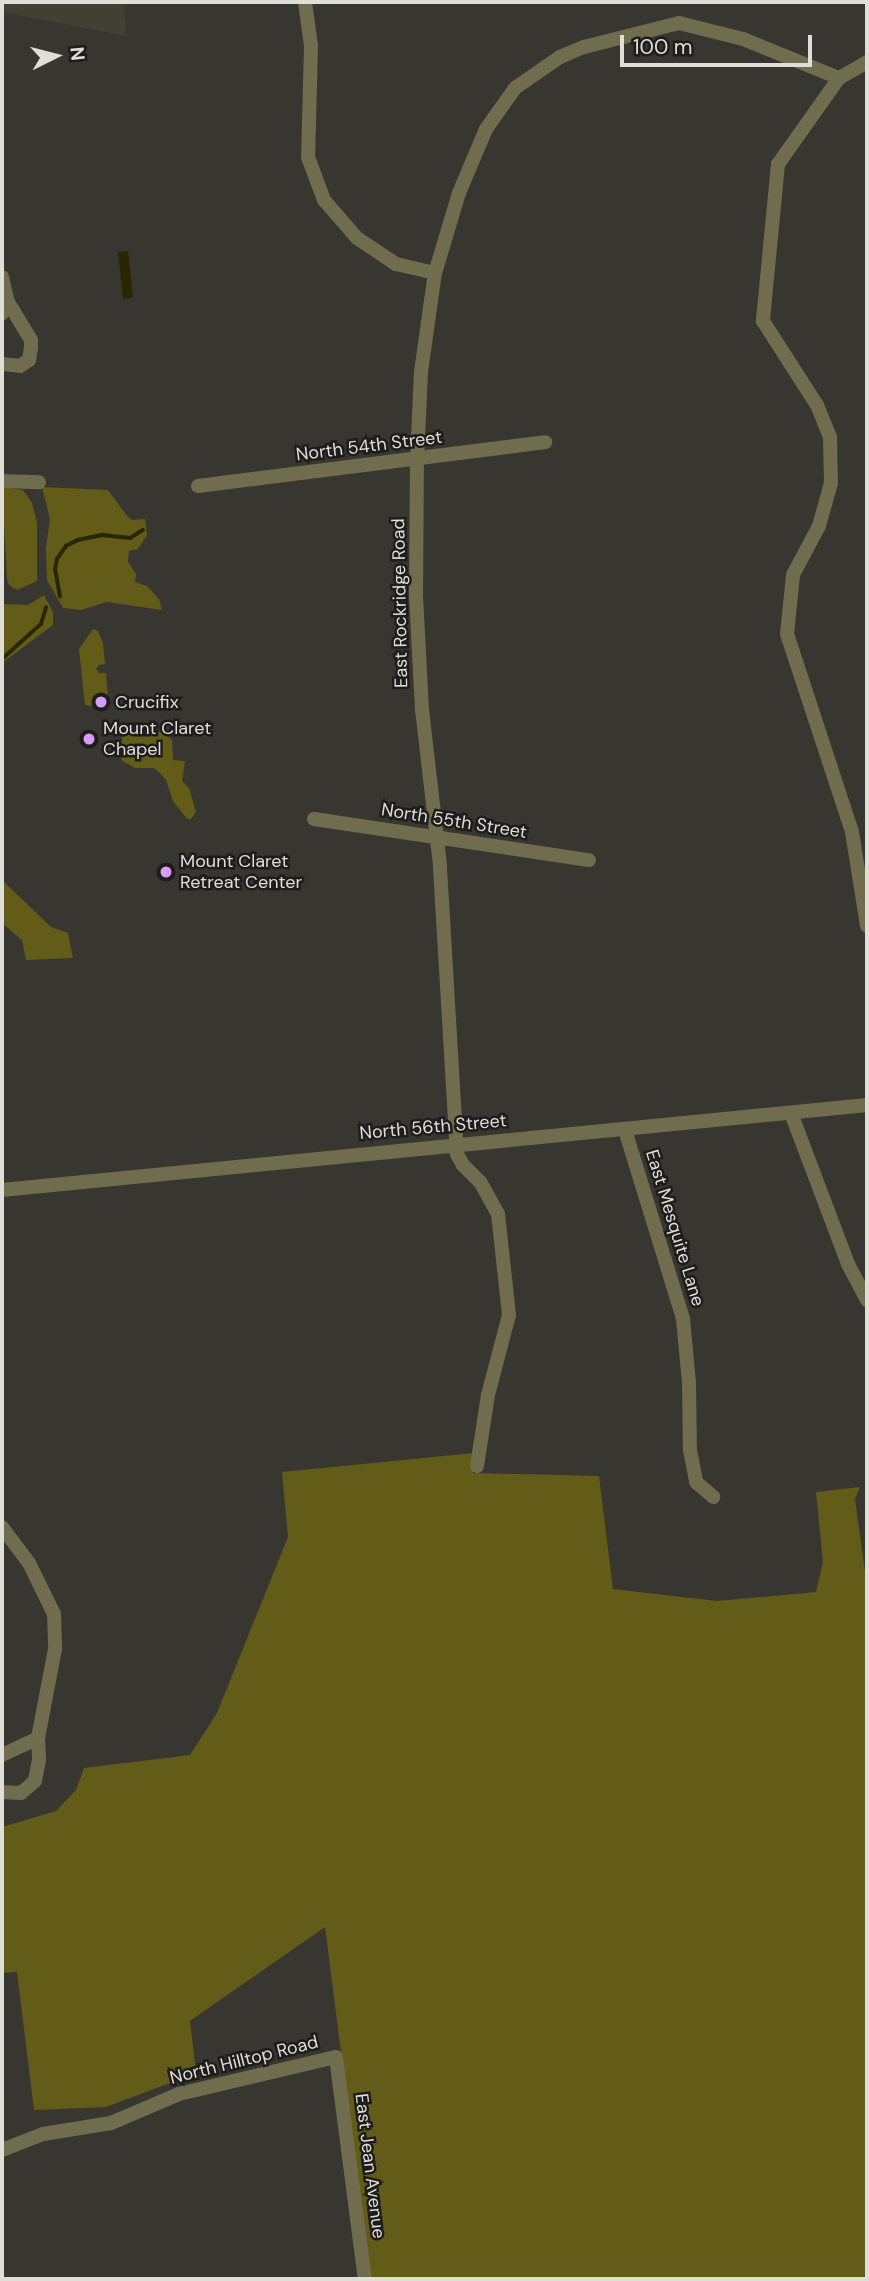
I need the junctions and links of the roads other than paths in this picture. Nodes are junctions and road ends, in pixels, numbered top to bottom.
1 (305, 2) edge
2 (867, 62) edge
3 (839, 78) junction
4 (435, 273) junction
5 (2, 277) edge
6 (5, 308) edge
7 (2, 364) edge
8 (545, 442) dead end
9 (417, 460) junction
10 (2, 481) edge
11 (39, 482) dead end
12 (198, 486) dead end
13 (314, 819) dead end
14 (435, 837) junction
15 (589, 860) dead end
16 (867, 926) edge
17 (867, 1105) edge
18 (791, 1113) junction
19 (625, 1130) junction
20 (458, 1144) junction
21 (2, 1190) edge
22 (867, 1300) edge
23 (477, 1466) dead end
24 (713, 1497) dead end
25 (2, 1527) edge
26 (38, 1738) junction
27 (2, 1755) edge
28 (2, 1792) edge
29 (336, 2057) joint
30 (2, 2150) edge
31 (365, 2279) edge

1 - 4 street
2 - 3 street
3 - 4 street, East Rockridge Road
3 - 16 street
4 - 9 street, East Rockridge Road
5 - 6 street
6 - 7 street
8 - 9 street, North 54th Street
9 - 12 street, North 54th Street
9 - 14 street, East Rockridge Road
10 - 11 street
13 - 14 street, North 55th Street
14 - 15 street, North 55th Street
14 - 20 street, East Rockridge Road
17 - 18 street, North 56th Street
18 - 19 street, North 56th Street
18 - 22 street
19 - 20 street, North 56th Street
19 - 24 street, East Mesquite Lane
20 - 21 street, North 56th Street
20 - 23 street, East Rockridge Road
25 - 26 street
26 - 27 street
26 - 28 street
29 - 30 street, North Hilltop Road
29 - 31 street, East Jean Avenue

